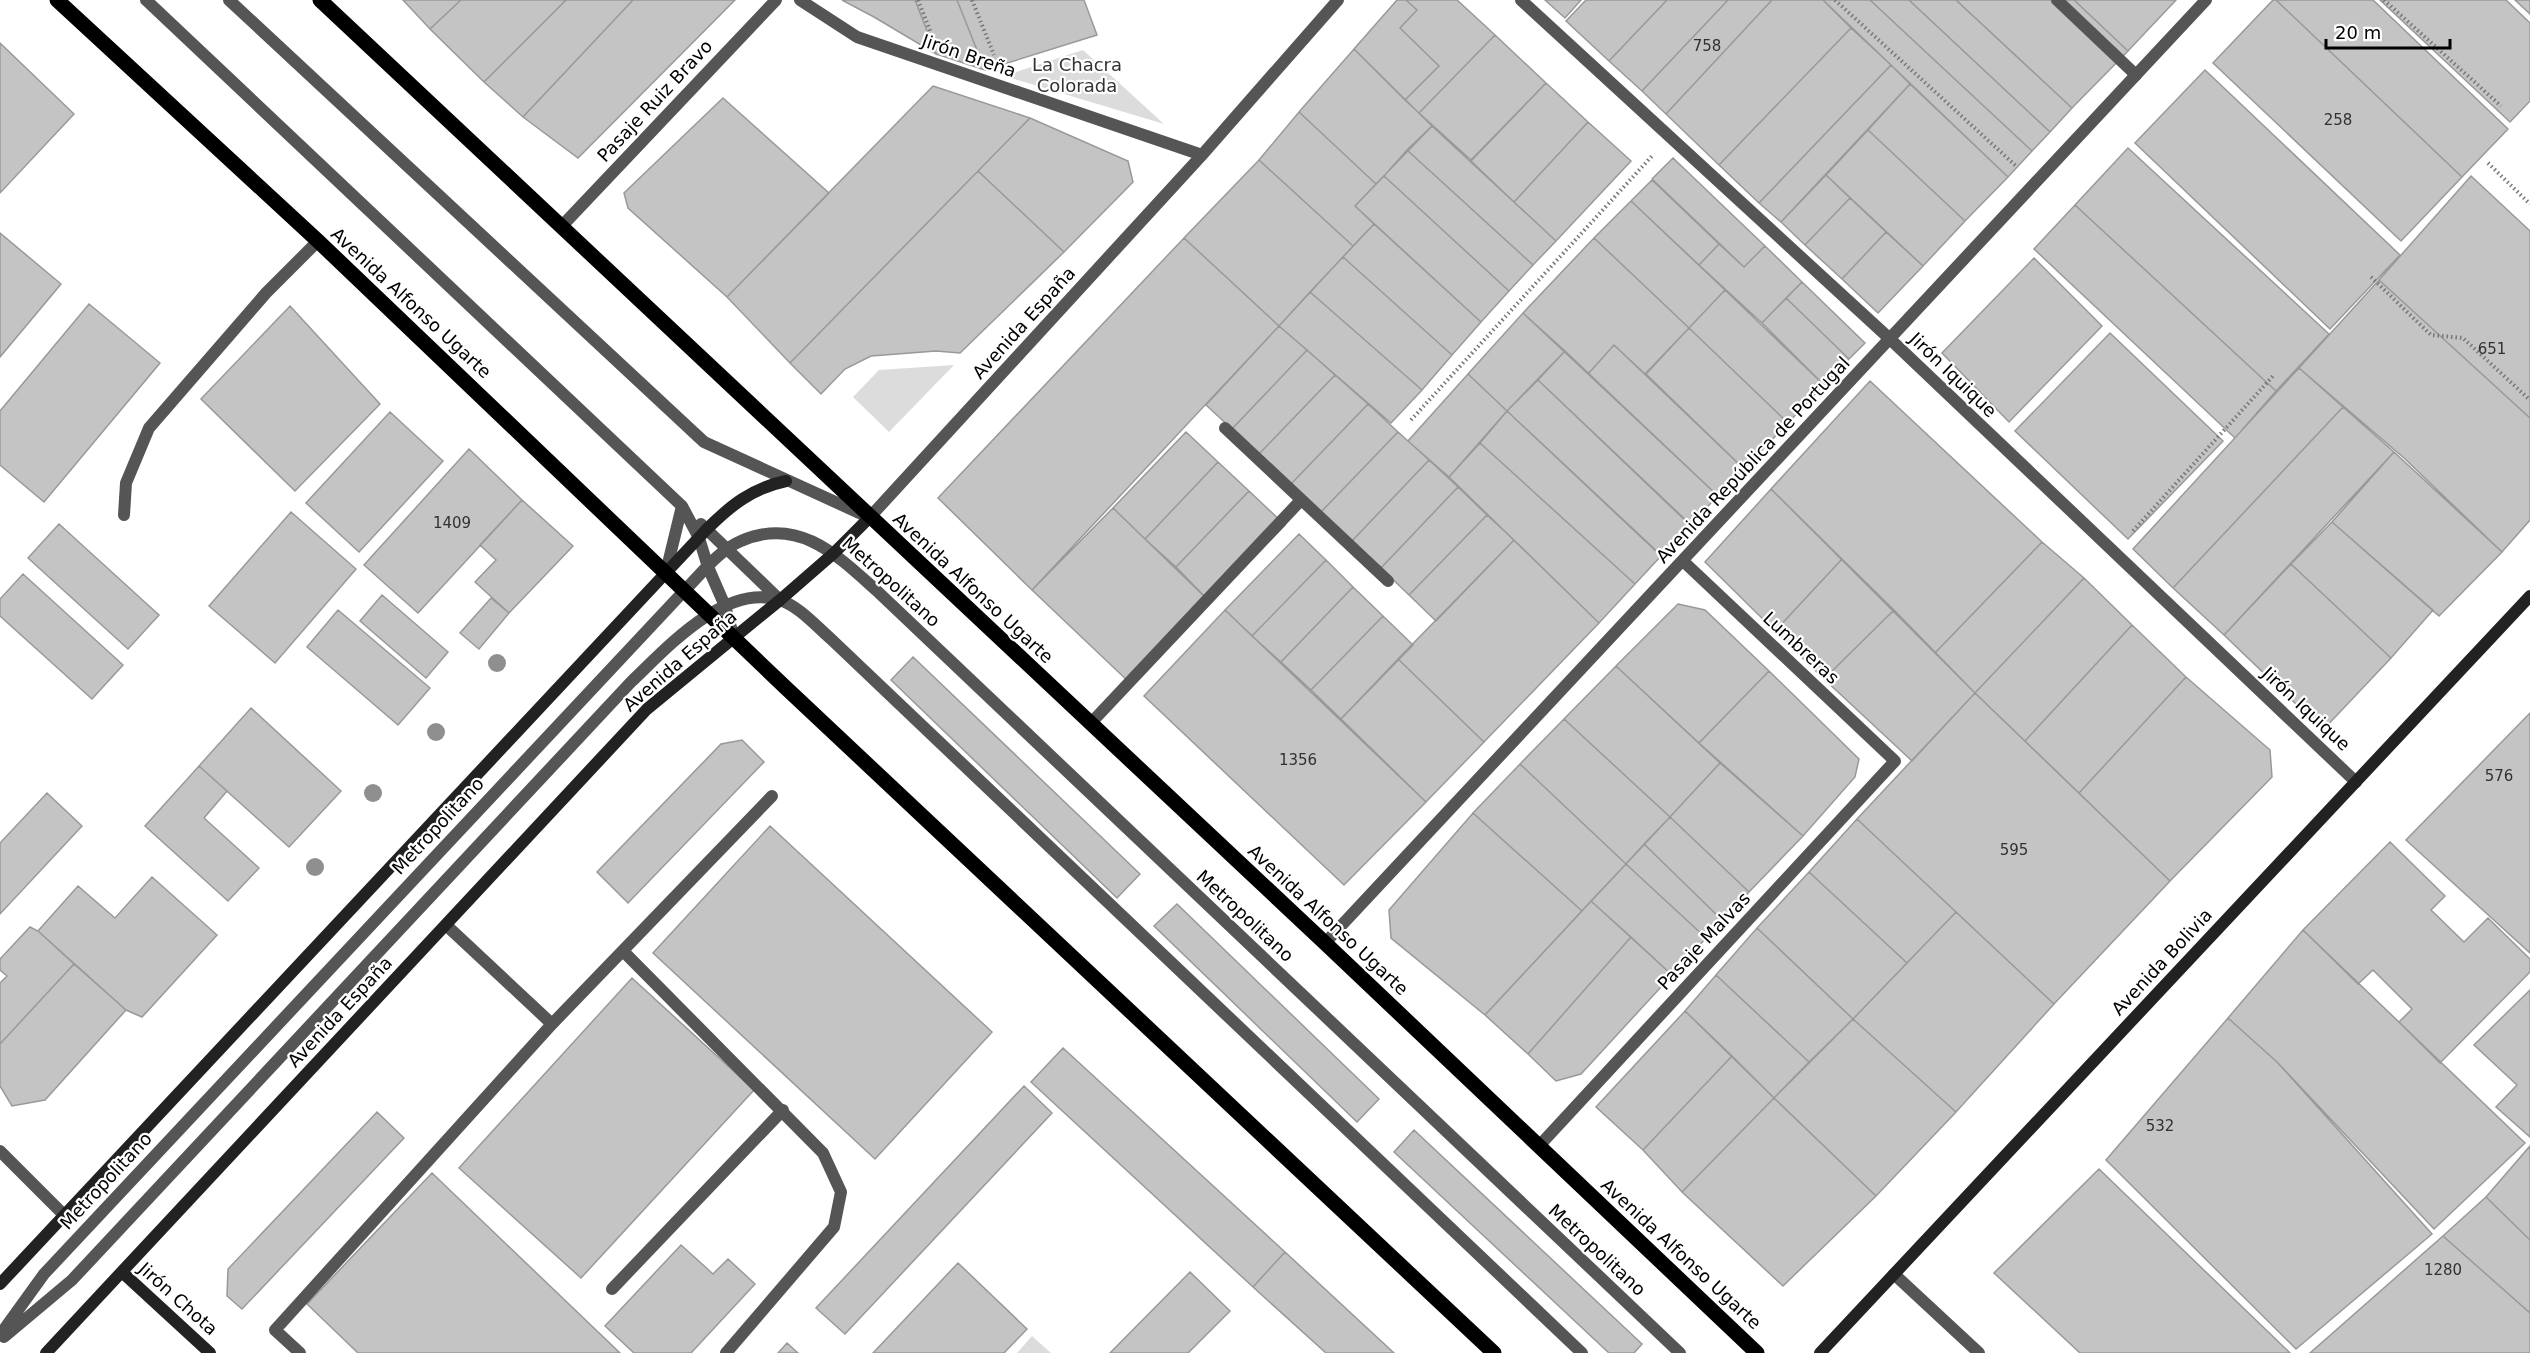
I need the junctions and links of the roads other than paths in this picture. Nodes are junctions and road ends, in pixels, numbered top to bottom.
1 (57, 0) edge
2 (146, 0) edge
3 (229, 0) edge
4 (320, 0) edge
5 (776, 0) edge
6 (800, 0) edge
7 (1338, 0) edge
8 (1521, 0) edge
9 (2057, 0) edge
10 (2206, 0) edge
11 (2136, 75) junction
12 (1202, 155) junction
13 (561, 227) junction
14 (318, 241) junction
15 (1890, 339) junction
16 (1225, 428) dead end
17 (786, 481) junction
18 (1301, 500) junction
19 (682, 506) junction
20 (124, 515) dead end
21 (870, 517) junction
22 (702, 534) junction
23 (727, 550) junction
24 (834, 553) junction
25 (1683, 561) junction
26 (708, 567) junction
27 (666, 572) junction
28 (1388, 582) dead end
29 (684, 590) junction
30 (2530, 596) edge
31 (780, 600) junction
32 (725, 606) junction
33 (709, 615) junction
34 (734, 638) junction
35 (1090, 724) junction
36 (1895, 761) joint
37 (2356, 782) junction
38 (772, 796) dead end
39 (446, 925) junction
40 (1325, 943) junction
41 (623, 951) junction
42 (552, 1024) junction
43 (783, 1110) junction
44 (1539, 1146) junction
45 (0, 1151) edge
46 (64, 1215) junction
47 (122, 1272) junction
48 (1894, 1274) junction
49 (0, 1284) edge
50 (612, 1289) dead end
51 (0, 1335) edge
52 (0, 1340) edge
53 (46, 1353) edge
54 (210, 1353) edge
55 (300, 1353) edge
56 (726, 1353) edge
57 (1494, 1353) edge
58 (1582, 1353) edge
59 (1680, 1353) edge
60 (1757, 1353) edge
61 (1820, 1353) edge
62 (1979, 1353) edge

1 - 14 main road, Avenida Alfonso Ugarte
2 - 19 street
3 - 17 street, Avenida Alfonso Ugarte
4 - 13 main road, Avenida Alfonso Ugarte
5 - 13 street, Pasaje Ruiz Bravo
6 - 12 street, Jirón Breña
7 - 12 street, Avenida España
8 - 15 street, Jirón Iquique
9 - 11 street
10 - 11 street, Avenida República de Portugal
11 - 15 street, Avenida República de Portugal
12 - 21 street, Avenida España
13 - 21 main road, Avenida Alfonso Ugarte
14 - 20 street
14 - 27 main road, Avenida Alfonso Ugarte
15 - 25 street, Avenida República de Portugal
15 - 37 street, Jirón Iquique
16 - 18 street
17 - 21 street, Avenida Alfonso Ugarte
17 - 22 street
18 - 28 street
18 - 35 street
19 - 22 street
19 - 27 street
21 - 24 street, Avenida España
21 - 35 main road, Avenida Alfonso Ugarte
22 - 23 street
22 - 26 street
22 - 27 street
23 - 24 street, Metropolitano
23 - 26 street, Metropolitano
23 - 31 street
24 - 31 street, Avenida España
24 - 59 street, Metropolitano
25 - 36 street, Lumbreras
25 - 40 street, Avenida República de Portugal
26 - 29 street, Metropolitano
26 - 32 street
27 - 29 main road, Avenida Alfonso Ugarte
27 - 46 street
29 - 33 main road, Avenida Alfonso Ugarte
29 - 51 street, Metropolitano
30 - 37 street, Avenida Bolivia
31 - 32 street
31 - 34 street, Avenida España
31 - 58 street
32 - 33 street
32 - 34 street
33 - 34 main road, Avenida Alfonso Ugarte
33 - 52 street
34 - 39 street, Avenida España
34 - 57 main road, Avenida Alfonso Ugarte
35 - 40 main road, Avenida Alfonso Ugarte
36 - 44 street, Pasaje Malvas
37 - 48 street, Avenida Bolivia
38 - 41 street
39 - 42 street
39 - 47 street, Avenida España
40 - 44 main road, Avenida Alfonso Ugarte
41 - 42 street
41 - 43 street
42 - 55 street
43 - 50 street
43 - 56 street
44 - 60 main road, Avenida Alfonso Ugarte
45 - 46 street
46 - 49 street
47 - 53 street, Avenida España
47 - 54 street, Jirón Chota
48 - 61 street, Avenida Bolivia
48 - 62 street

